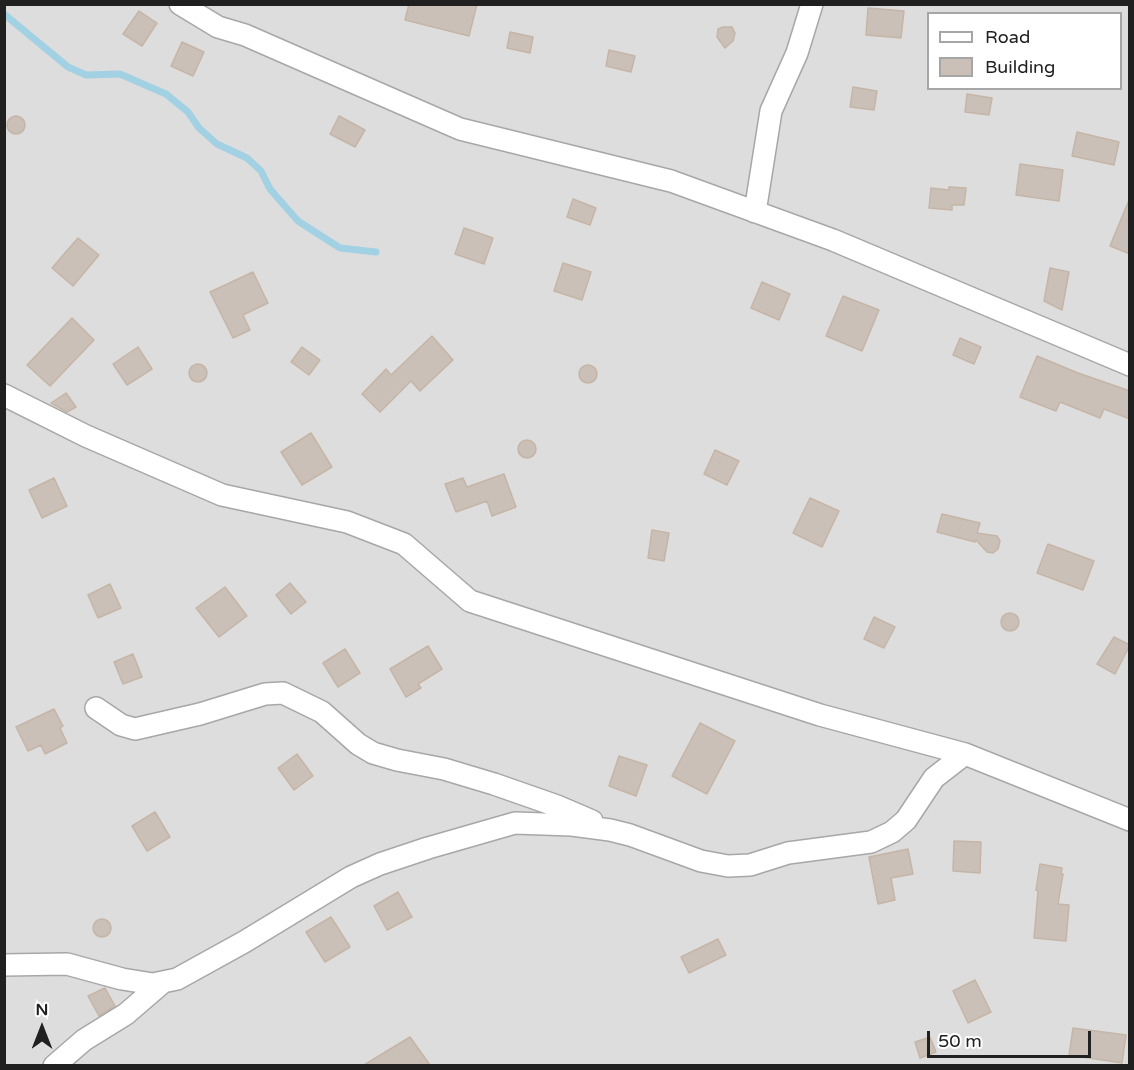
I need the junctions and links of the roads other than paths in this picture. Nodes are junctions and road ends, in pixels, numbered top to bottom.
1 (180, 4) edge
2 (812, 4) edge
3 (755, 212) junction
4 (1130, 365) edge
5 (4, 395) edge
6 (96, 708) dead end
7 (965, 754) junction
8 (1130, 820) edge
9 (610, 830) junction
10 (4, 965) edge
11 (162, 983) junction
12 (54, 1065) edge

1 - 3 street
2 - 3 street
3 - 4 street
5 - 7 street
6 - 9 street
7 - 8 street
7 - 9 street
9 - 11 street
10 - 11 street
11 - 12 street

